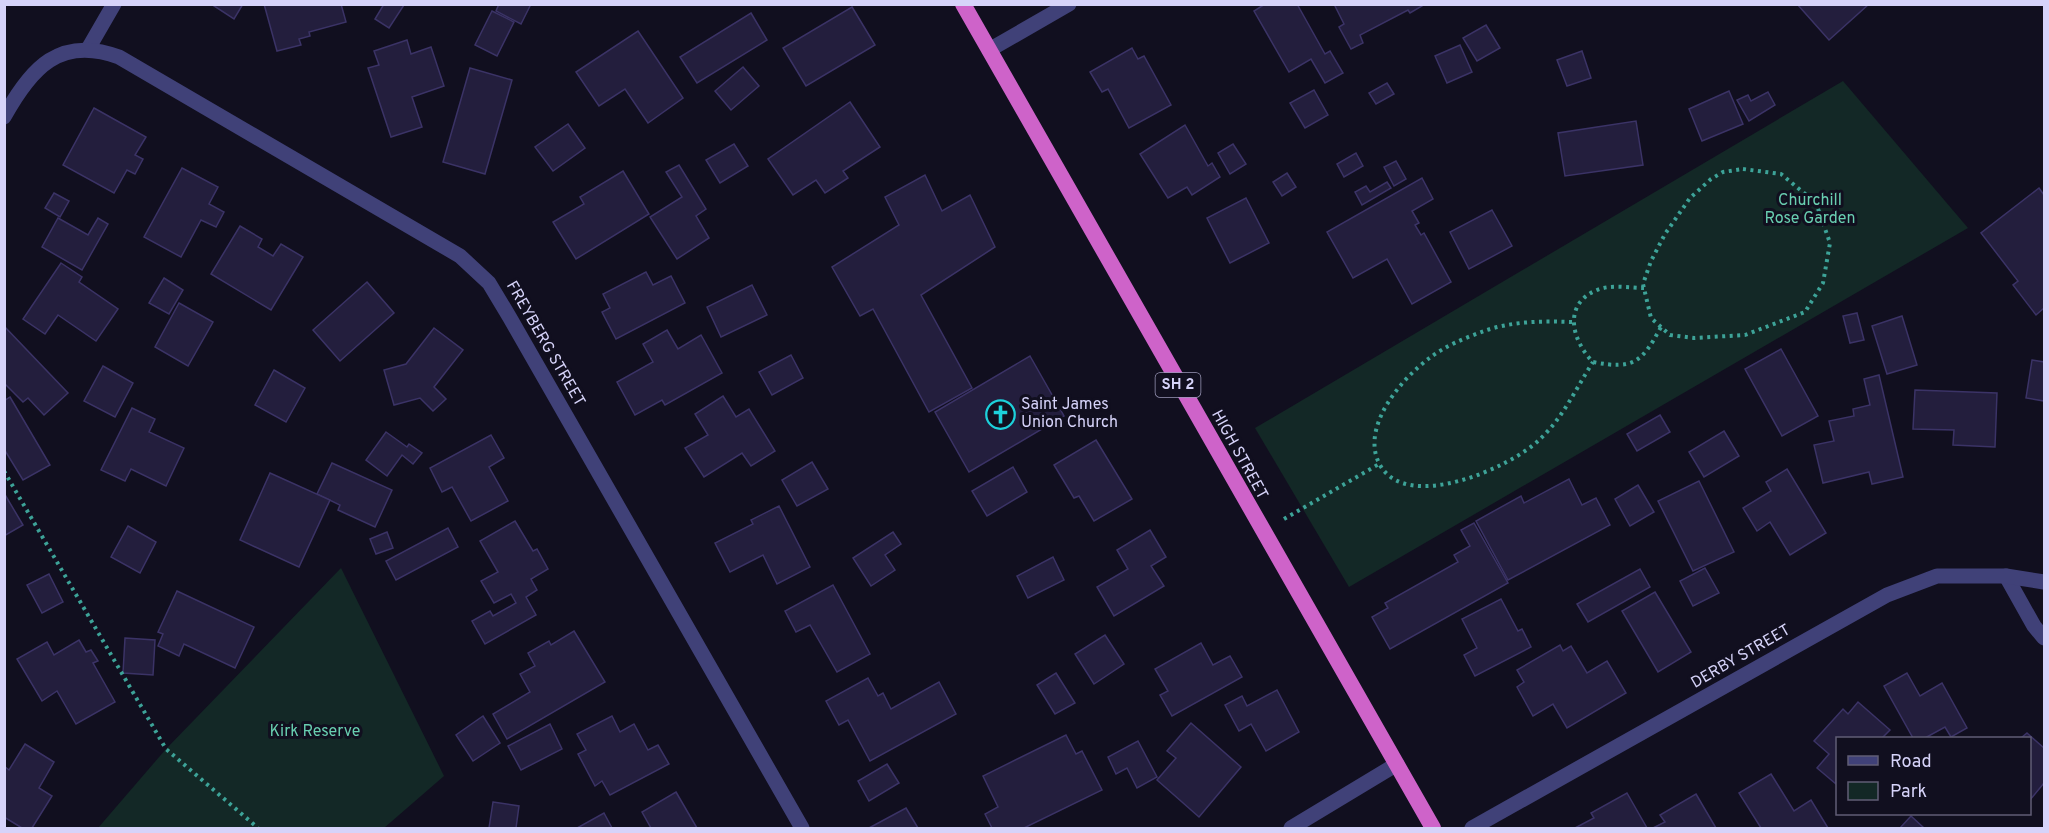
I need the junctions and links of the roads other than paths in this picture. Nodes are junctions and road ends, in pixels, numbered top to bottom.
1 (114, 4) edge
2 (963, 4) edge
3 (1070, 4) edge
4 (88, 49) junction
5 (989, 50) junction
6 (4, 117) edge
7 (2006, 576) junction
8 (2044, 582) edge
9 (2044, 638) edge
10 (1397, 765) junction
11 (802, 828) edge
12 (1291, 828) edge
13 (1433, 828) edge
14 (1472, 828) edge

1 - 4 street
2 - 5 highway, HIGH STREET / SH 2
3 - 5 street
4 - 6 street
4 - 11 street, FREYBERG STREET
5 - 10 highway, HIGH STREET / SH 2
7 - 8 street, DERBY STREET
7 - 9 street
7 - 14 street, DERBY STREET
10 - 12 street
10 - 13 highway, HIGH STREET / SH 2

